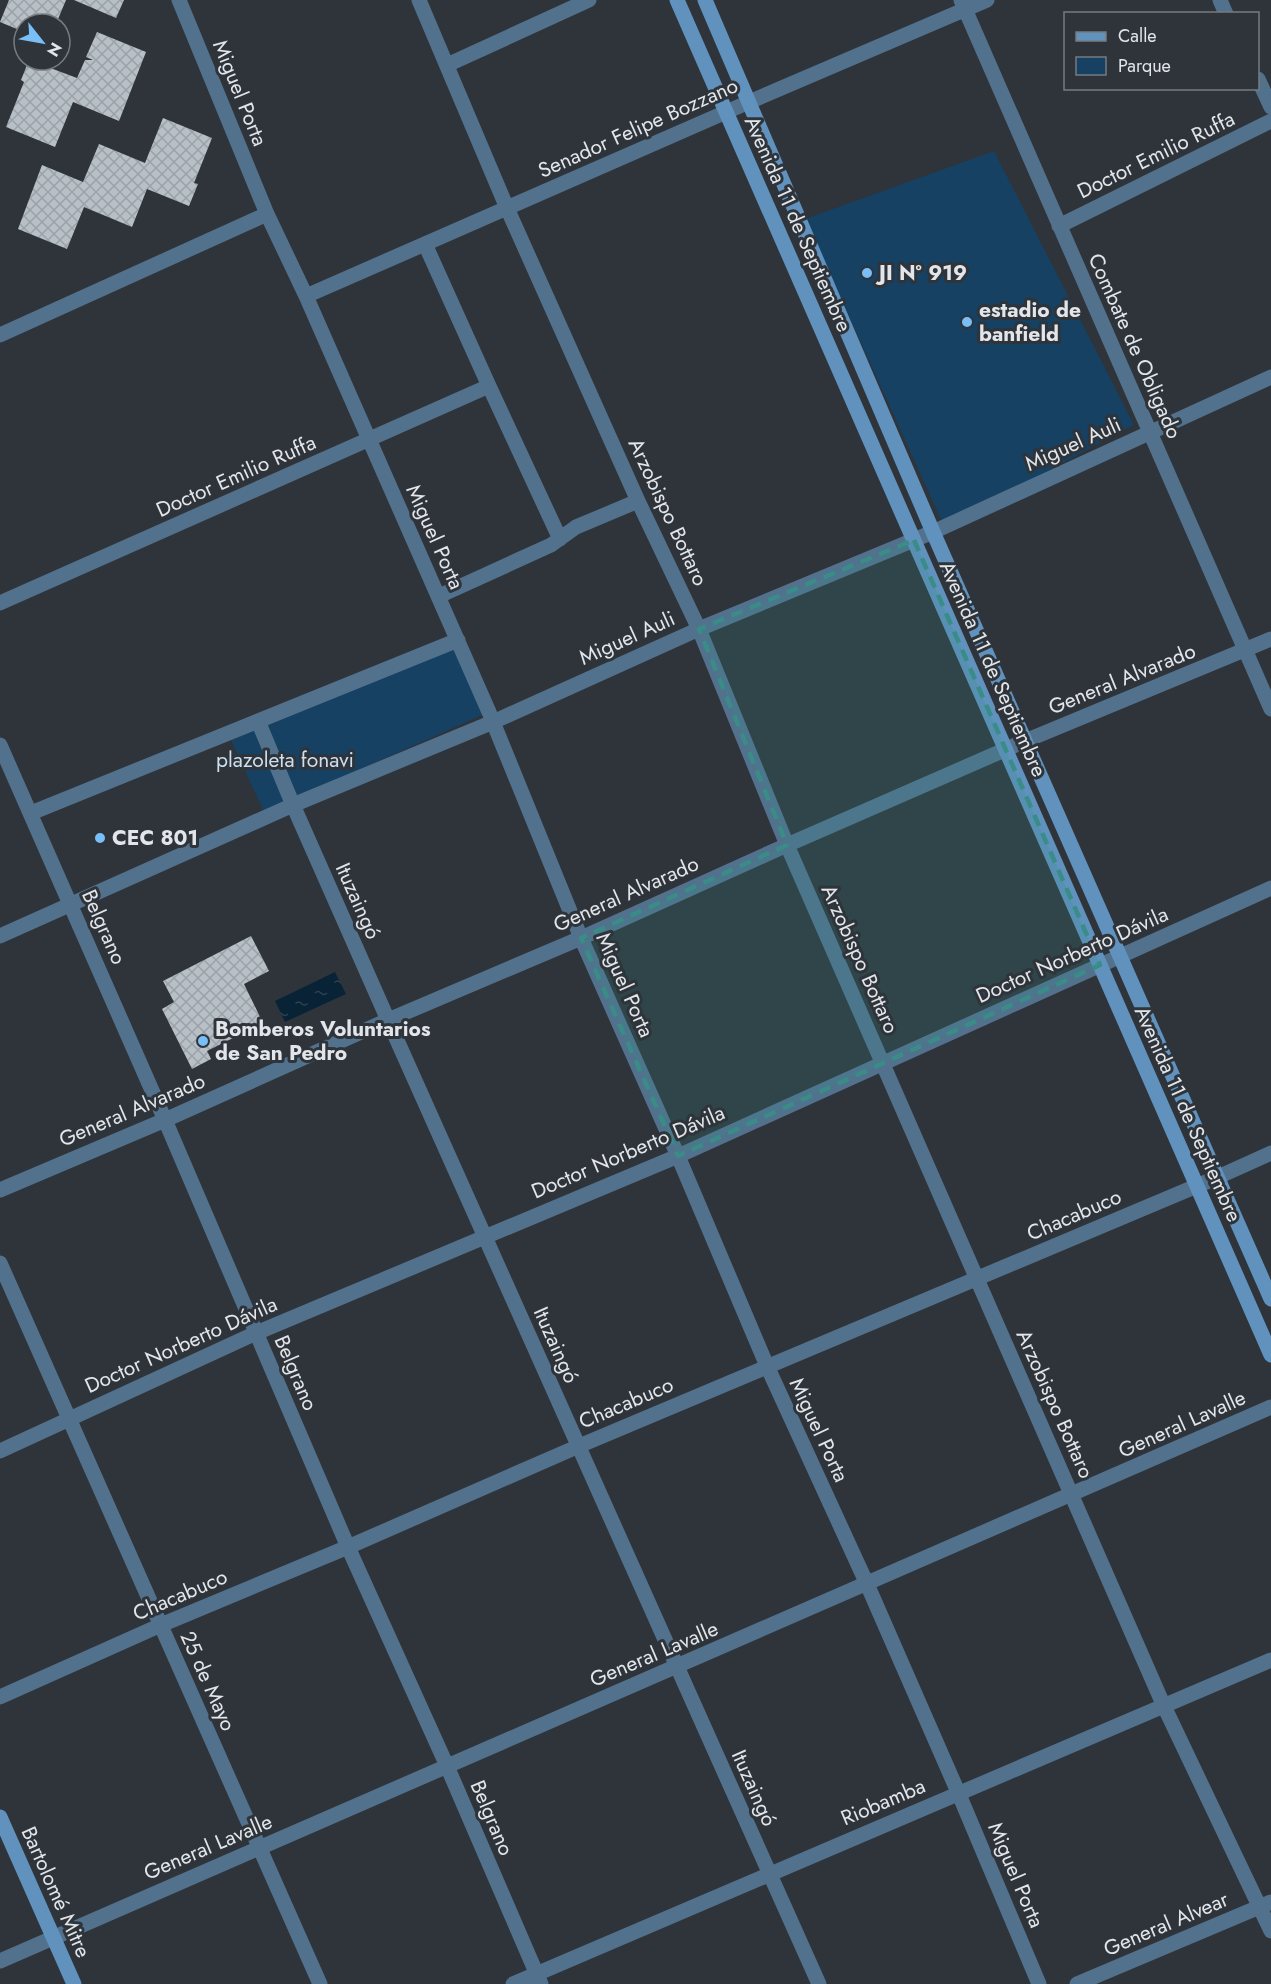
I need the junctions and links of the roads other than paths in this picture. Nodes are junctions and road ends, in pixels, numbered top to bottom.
1 (179, 0) edge
2 (419, 0) edge
3 (589, 0) edge
4 (677, 0) edge
5 (705, 0) edge
6 (987, 0) edge
7 (963, 5) edge
8 (447, 64) junction
9 (1259, 83) edge
10 (749, 102) junction
11 (1271, 107) edge
12 (726, 112) junction
13 (1271, 121) edge
14 (507, 208) junction
15 (267, 214) junction
16 (1059, 226) junction
17 (425, 244) junction
18 (306, 296) junction
19 (0, 335) edge
20 (1271, 377) edge
21 (489, 386) junction
22 (1150, 433) junction
23 (369, 440) junction
24 (638, 501) junction
25 (933, 532) junction
26 (560, 539) junction
27 (914, 540) junction
28 (438, 596) junction
29 (0, 603) edge
30 (699, 629) junction
31 (1271, 639) edge
32 (458, 640) junction
33 (1245, 651) junction
34 (1271, 709) edge
35 (258, 721) junction
36 (493, 722) junction
37 (1025, 741) junction
38 (0, 745) edge
39 (1006, 750) junction
40 (293, 805) junction
41 (31, 813) junction
42 (787, 845) junction
43 (1271, 888) edge
44 (71, 905) junction
45 (0, 936) edge
46 (581, 938) junction
47 (1120, 956) junction
48 (1100, 965) junction
49 (388, 1020) junction
50 (882, 1063) junction
51 (165, 1120) junction
52 (1271, 1153) edge
53 (678, 1156) junction
54 (1218, 1177) junction
55 (1197, 1186) junction
56 (0, 1190) edge
57 (484, 1236) junction
58 (0, 1263) edge
59 (977, 1279) junction
60 (1271, 1299) edge
61 (256, 1333) junction
62 (1271, 1355) edge
63 (767, 1366) junction
64 (1271, 1407) edge
65 (69, 1419) junction
66 (579, 1446) junction
67 (0, 1451) edge
68 (1072, 1495) junction
69 (348, 1547) junction
70 (867, 1584) junction
71 (161, 1626) junction
72 (1271, 1660) edge
73 (677, 1666) junction
74 (0, 1697) edge
75 (1163, 1704) junction
76 (447, 1766) junction
77 (958, 1792) junction
78 (0, 1816) edge
79 (259, 1848) junction
80 (770, 1874) junction
81 (1266, 1904) edge
82 (1271, 1931) edge
83 (53, 1937) junction
84 (0, 1960) edge
85 (538, 1979) edge
86 (74, 1984) edge
87 (320, 1984) edge
88 (513, 1984) edge
89 (819, 1984) edge
90 (1040, 1984) edge
91 (1077, 1984) edge

1 - 15 street, Miguel Porta
2 - 8 street, Arzobispo Bottaro
3 - 8 street
4 - 12 main road, Avenida 11 de Septiembre
5 - 10 main road, Avenida 11 de Septiembre
6 - 7 street, Senador Felipe Bozzano
7 - 10 street, Senador Felipe Bozzano
7 - 16 street, Combate de Obligado
8 - 14 street, Arzobispo Bottaro
9 - 11 street
10 - 12 street, Senador Felipe Bozzano
10 - 25 main road, Avenida 11 de Septiembre
12 - 14 street, Senador Felipe Bozzano
12 - 27 main road, Avenida 11 de Septiembre
13 - 16 street, Doctor Emilio Ruffa
14 - 17 street, Senador Felipe Bozzano
14 - 24 street, Arzobispo Bottaro
15 - 18 street, Miguel Porta
15 - 19 street
16 - 22 street, Combate de Obligado
17 - 18 street, Senador Felipe Bozzano
17 - 21 street
18 - 23 street, Miguel Porta
20 - 22 street, Miguel Auli
21 - 23 street, Doctor Emilio Ruffa
21 - 26 street
22 - 25 street, Miguel Auli
22 - 33 street, Combate de Obligado
23 - 28 street, Miguel Porta
23 - 29 street, Doctor Emilio Ruffa
24 - 26 street
24 - 30 street, Arzobispo Bottaro
25 - 27 street, Miguel Auli
25 - 37 main road, Avenida 11 de Septiembre
26 - 28 street
27 - 30 street, Miguel Auli
27 - 39 main road, Avenida 11 de Septiembre
28 - 32 street, Miguel Porta
30 - 36 street, Miguel Auli
30 - 42 street, Arzobispo Bottaro
31 - 33 street, General Alvarado
32 - 35 street
32 - 36 street, Miguel Porta
33 - 34 street, Combate de Obligado
33 - 37 street, General Alvarado
35 - 40 street, Ituzaingó
35 - 41 street
36 - 40 street, Miguel Auli
36 - 46 street, Miguel Porta
37 - 39 street, General Alvarado
37 - 47 main road, Avenida 11 de Septiembre
38 - 41 street, Belgrano
39 - 42 street, General Alvarado
39 - 48 main road, Avenida 11 de Septiembre
40 - 44 street, Miguel Auli
40 - 49 street, Ituzaingó
41 - 44 street, Belgrano
42 - 46 street, General Alvarado
42 - 50 street, Arzobispo Bottaro
43 - 47 street, Doctor Norberto Dávila
44 - 45 street, Miguel Auli
44 - 51 street, Belgrano
46 - 49 street, General Alvarado
46 - 53 street, Miguel Porta
47 - 48 street, Doctor Norberto Dávila
47 - 54 main road, Avenida 11 de Septiembre
48 - 50 street, Doctor Norberto Dávila
48 - 55 main road, Avenida 11 de Septiembre
49 - 51 street, General Alvarado
49 - 57 street, Ituzaingó
50 - 53 street, Doctor Norberto Dávila
50 - 59 street, Arzobispo Bottaro
51 - 56 street, General Alvarado
51 - 61 street, Belgrano
52 - 54 street, Chacabuco
53 - 57 street, Doctor Norberto Dávila
53 - 63 street, Miguel Porta
54 - 55 street, Chacabuco
54 - 60 main road, Avenida 11 de Septiembre
55 - 59 street, Chacabuco
55 - 62 main road, Avenida 11 de Septiembre
57 - 61 street, Doctor Norberto Dávila
57 - 66 street, Ituzaingó
58 - 65 street, 25 de Mayo
59 - 63 street, Chacabuco
59 - 68 street, Arzobispo Bottaro
61 - 65 street, Doctor Norberto Dávila
61 - 69 street, Belgrano
63 - 66 street, Chacabuco
63 - 70 street, Miguel Porta
64 - 68 street, General Lavalle
65 - 67 street, Doctor Norberto Dávila
65 - 71 street, 25 de Mayo
66 - 69 street, Chacabuco
66 - 73 street, Ituzaingó
68 - 70 street, General Lavalle
68 - 75 street, Arzobispo Bottaro
69 - 71 street, Chacabuco
69 - 76 street, Belgrano
70 - 73 street, General Lavalle
70 - 77 street, Miguel Porta
71 - 74 street, Chacabuco
71 - 79 street, 25 de Mayo
72 - 75 street, Riobamba
73 - 76 street, General Lavalle
73 - 80 street, Ituzaingó
75 - 77 street, Riobamba
75 - 81 street, Arzobispo Bottaro
76 - 79 street, General Lavalle
76 - 85 street, Belgrano
77 - 80 street, Riobamba
77 - 90 street, Miguel Porta
78 - 83 main road, Bartolomé Mitre
79 - 83 street, General Lavalle
79 - 87 street, 25 de Mayo
80 - 85 street, Riobamba
80 - 89 street, Ituzaingó
81 - 82 street, Arzobispo Bottaro
81 - 91 street, General Alvear
83 - 84 street, General Lavalle
83 - 86 main road, Bartolomé Mitre
85 - 88 street, Riobamba

